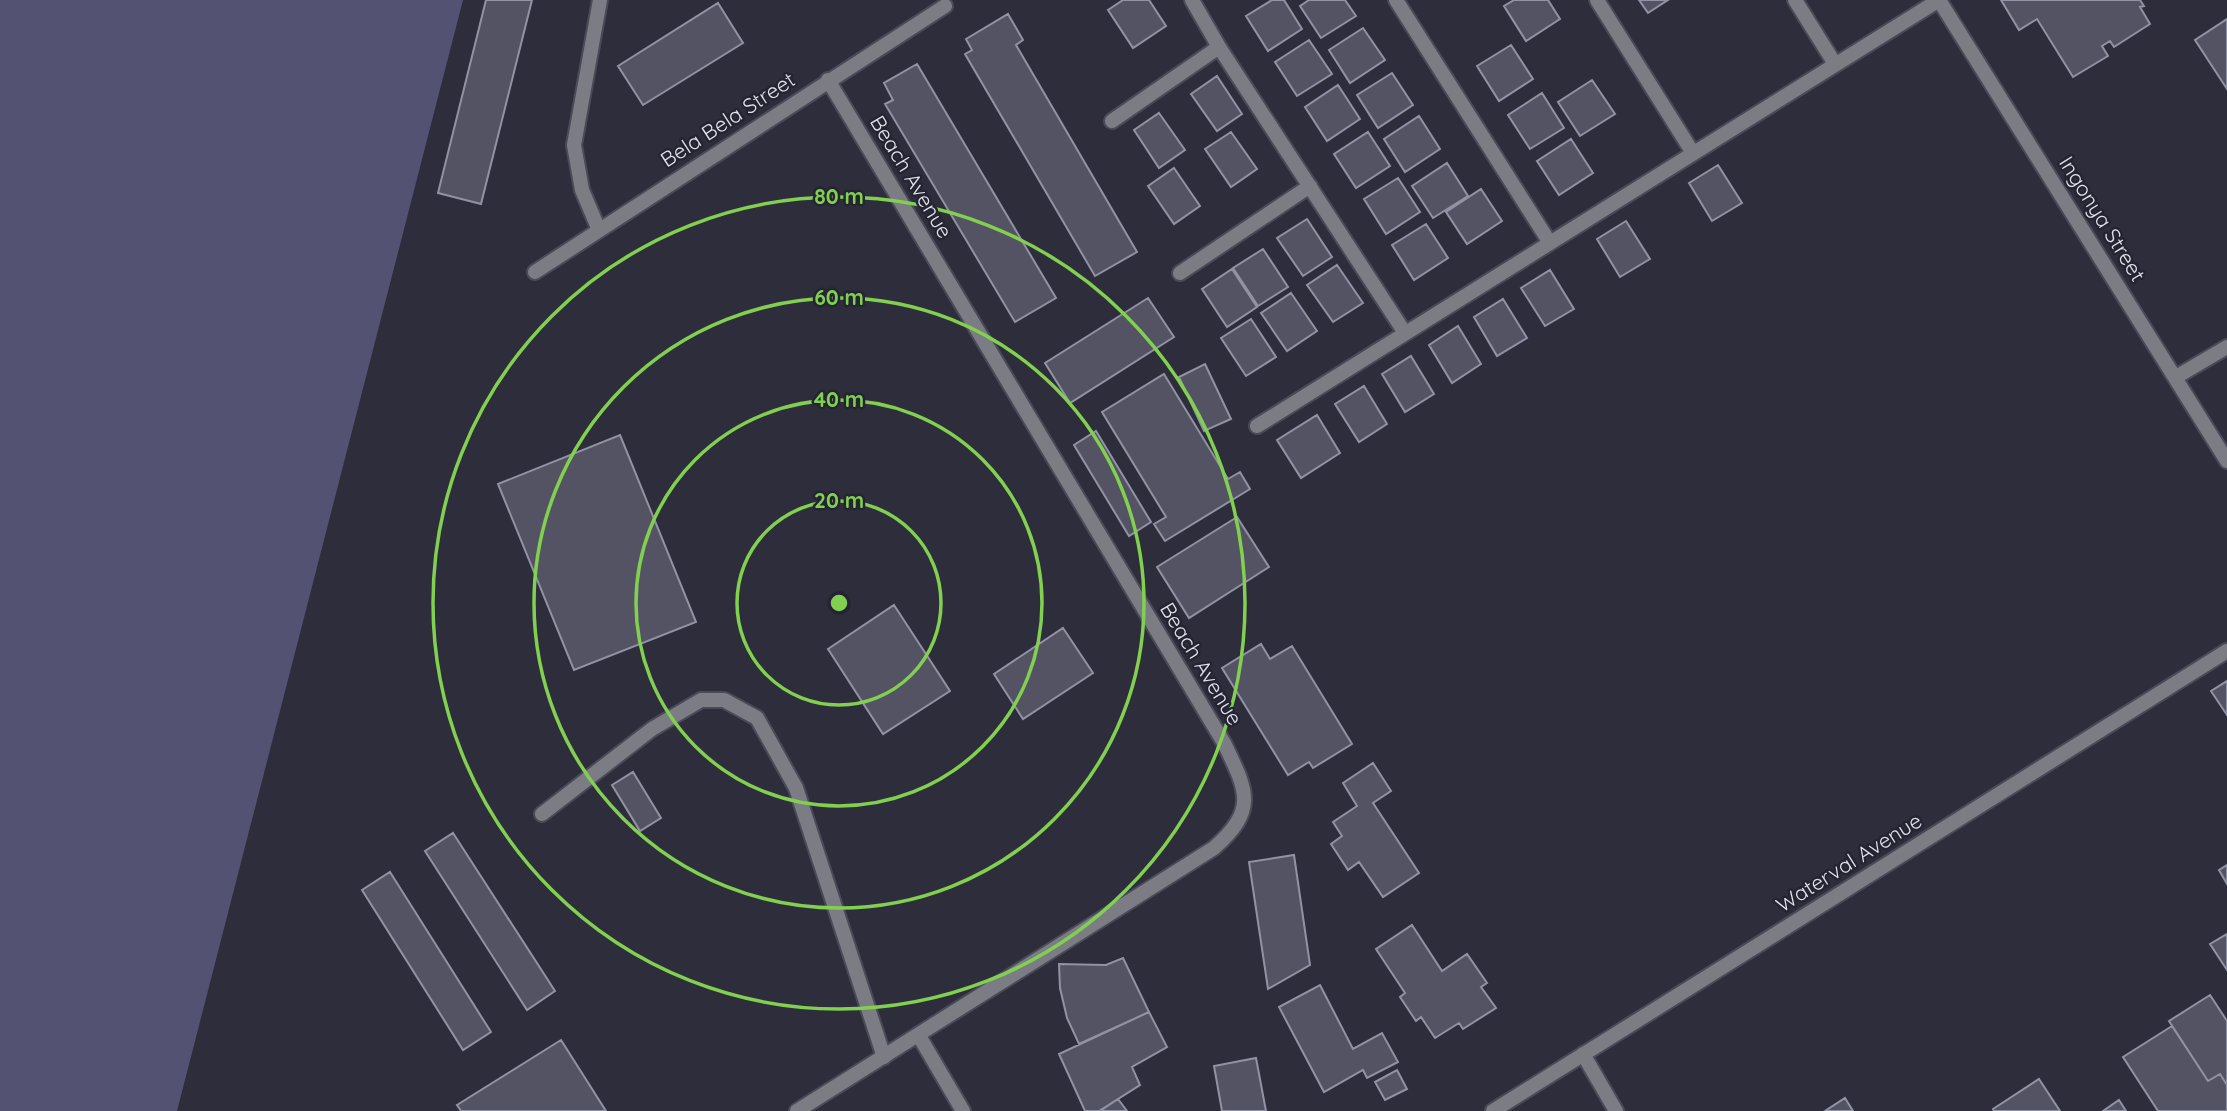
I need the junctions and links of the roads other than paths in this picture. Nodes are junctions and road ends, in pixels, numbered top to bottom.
1 (600, 0) edge
2 (1192, 0) edge
3 (1395, 0) edge
4 (1597, 0) edge
5 (1795, 0) edge
6 (1939, 0) edge
7 (945, 6) dead end
8 (1219, 47) junction
9 (1835, 64) junction
10 (828, 80) junction
11 (1112, 121) dead end
12 (1693, 153) junction
13 (1310, 186) junction
14 (599, 230) junction
15 (1550, 243) junction
16 (535, 272) dead end
17 (1180, 273) dead end
18 (1405, 333) junction
19 (2227, 347) edge
20 (2176, 377) junction
21 (1257, 426) dead end
22 (2227, 461) edge
23 (2227, 651) edge
24 (542, 814) dead end
25 (919, 1036) junction
26 (1583, 1054) junction
27 (884, 1057) junction
28 (797, 1111) edge
29 (963, 1111) edge
30 (1493, 1111) edge
31 (1616, 1111) edge

1 - 14 street
2 - 8 street
3 - 15 street
4 - 12 street
5 - 9 street
6 - 9 street
6 - 20 street, Ingonya Street
7 - 10 street, Bela Bela Street
8 - 11 street
8 - 13 street
9 - 12 street
10 - 14 street, Bela Bela Street
10 - 25 street, Beach Avenue
12 - 15 street
13 - 17 street
13 - 18 street
14 - 16 street, Bela Bela Street
15 - 18 street
18 - 21 street
19 - 20 street
20 - 22 street, Ingonya Street
23 - 26 street, Waterval Avenue
24 - 27 street
25 - 27 street, Beach Avenue
25 - 29 street
26 - 30 street, Waterval Avenue
26 - 31 street
27 - 28 street, Beach Avenue

